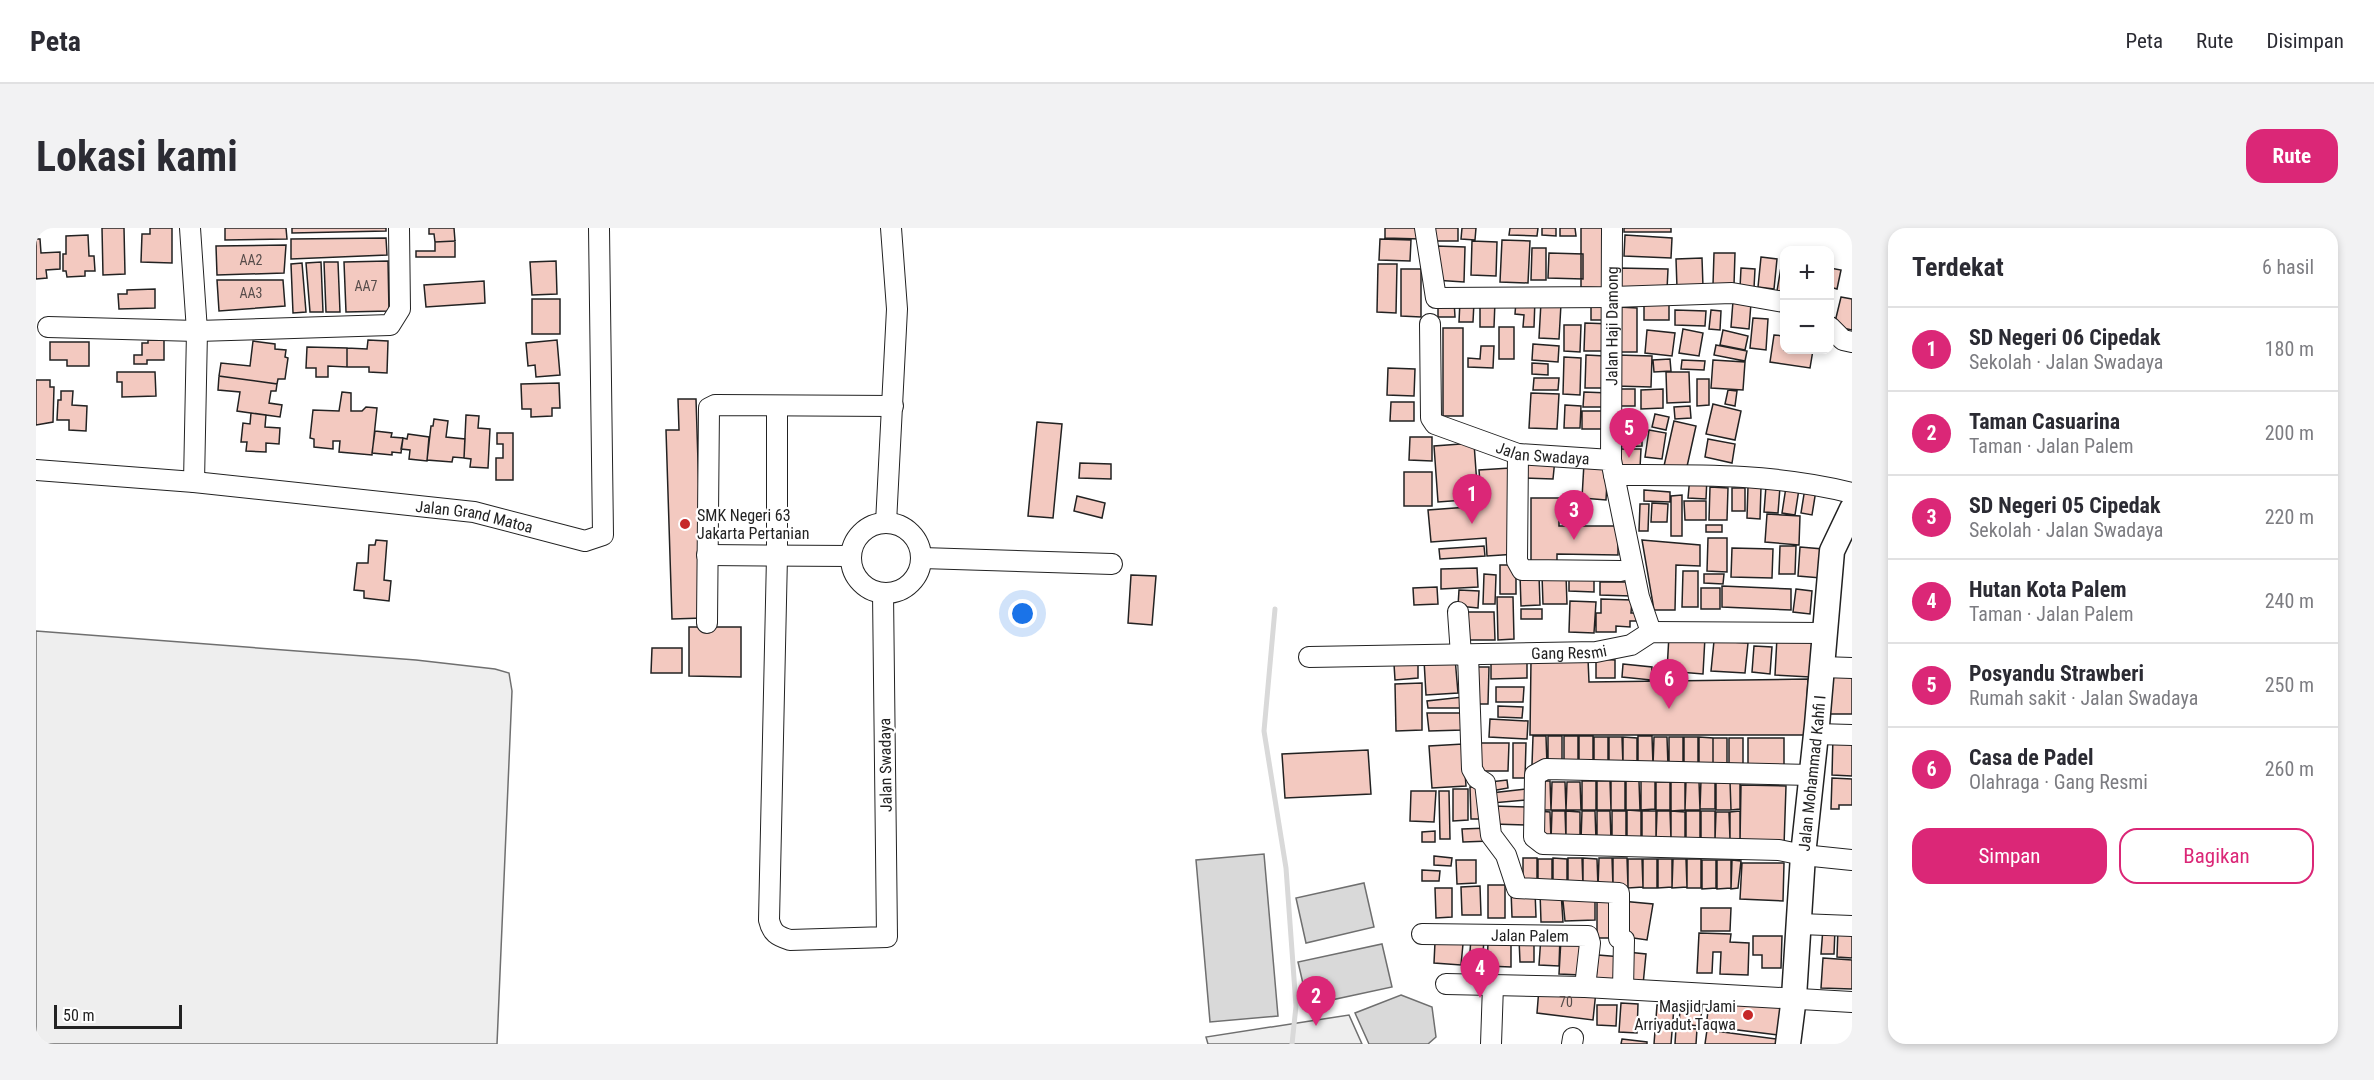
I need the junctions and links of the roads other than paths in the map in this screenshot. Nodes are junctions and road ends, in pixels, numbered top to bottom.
1 (190, 228) edge
2 (399, 228) edge
3 (599, 228) edge
4 (891, 228) edge
5 (1425, 228) edge
6 (1612, 228) edge
7 (1613, 297) junction
8 (1780, 301) edge
9 (1430, 324) dead end
10 (48, 327) dead end
11 (197, 331) junction
12 (1834, 331) edge
13 (1852, 342) edge
14 (777, 405) junction
15 (893, 406) junction
16 (1518, 454) junction
17 (1613, 467) junction
18 (36, 470) edge
19 (194, 482) junction
20 (1852, 493) edge
21 (1852, 508) edge
22 (886, 523) junction
23 (707, 555) junction
24 (777, 556) junction
25 (851, 556) junction
26 (922, 558) junction
27 (1112, 564) dead end
28 (1621, 571) dead end
29 (883, 592) junction
30 (1458, 612) dead end
31 (707, 623) dead end
32 (1651, 632) junction
33 (1824, 633) junction
34 (1464, 655) junction
35 (1309, 657) dead end
36 (1822, 667) junction
37 (1852, 668) edge
38 (1852, 726) edge
39 (1817, 730) junction
40 (1852, 735) edge
41 (1811, 775) junction
42 (1803, 855) junction
43 (1852, 860) edge
44 (1800, 924) junction
45 (1852, 926) edge
46 (1422, 934) dead end
47 (1446, 984) dead end
48 (1493, 985) junction
49 (1586, 987) junction
50 (1623, 989) junction
51 (1794, 997) junction
52 (1852, 1002) edge
53 (1491, 1044) edge
54 (1788, 1044) edge

1 - 11 street
2 - 11 street
3 - 19 street, Jalan Grand Matoa
4 - 15 street
5 - 7 street
6 - 7 street, Jalan Haji Damong
7 - 8 street
7 - 17 street, Jalan Haji Damong
9 - 16 street, Jalan Swadaya
10 - 11 street
11 - 19 street
12 - 13 street
14 - 15 street
14 - 23 street
14 - 24 street
15 - 22 street
16 - 17 street, Jalan Swadaya
16 - 28 street
17 - 20 street, Jalan Swadaya
17 - 32 street, Jalan Haji Damong
18 - 19 street, Jalan Grand Matoa
21 - 33 main road, Jalan Mohammad Kahfi I
22 - 25 street
22 - 26 street
23 - 24 street
23 - 31 street
24 - 25 street
24 - 29 street, Jalan Swadaya
25 - 29 street
26 - 27 street
26 - 29 street
30 - 34 street
32 - 33 street, Gang Resmi
32 - 34 street, Gang Resmi
33 - 36 main road, Jalan Mohammad Kahfi I
34 - 35 street, Gang Resmi
34 - 50 street
36 - 37 street
36 - 39 main road, Jalan Mohammad Kahfi I
38 - 39 street
39 - 40 street
39 - 41 main road, Jalan Mohammad Kahfi I
41 - 42 main road, Jalan Mohammad Kahfi I
41 - 42 street
42 - 43 street
42 - 44 main road, Jalan Mohammad Kahfi I
44 - 45 street
44 - 51 main road, Jalan Mohammad Kahfi I
46 - 49 street, Jalan Palem
47 - 48 street
48 - 49 street
48 - 53 street
49 - 50 street
50 - 51 street
51 - 52 street
51 - 54 main road, Jalan Mohammad Kahfi I

